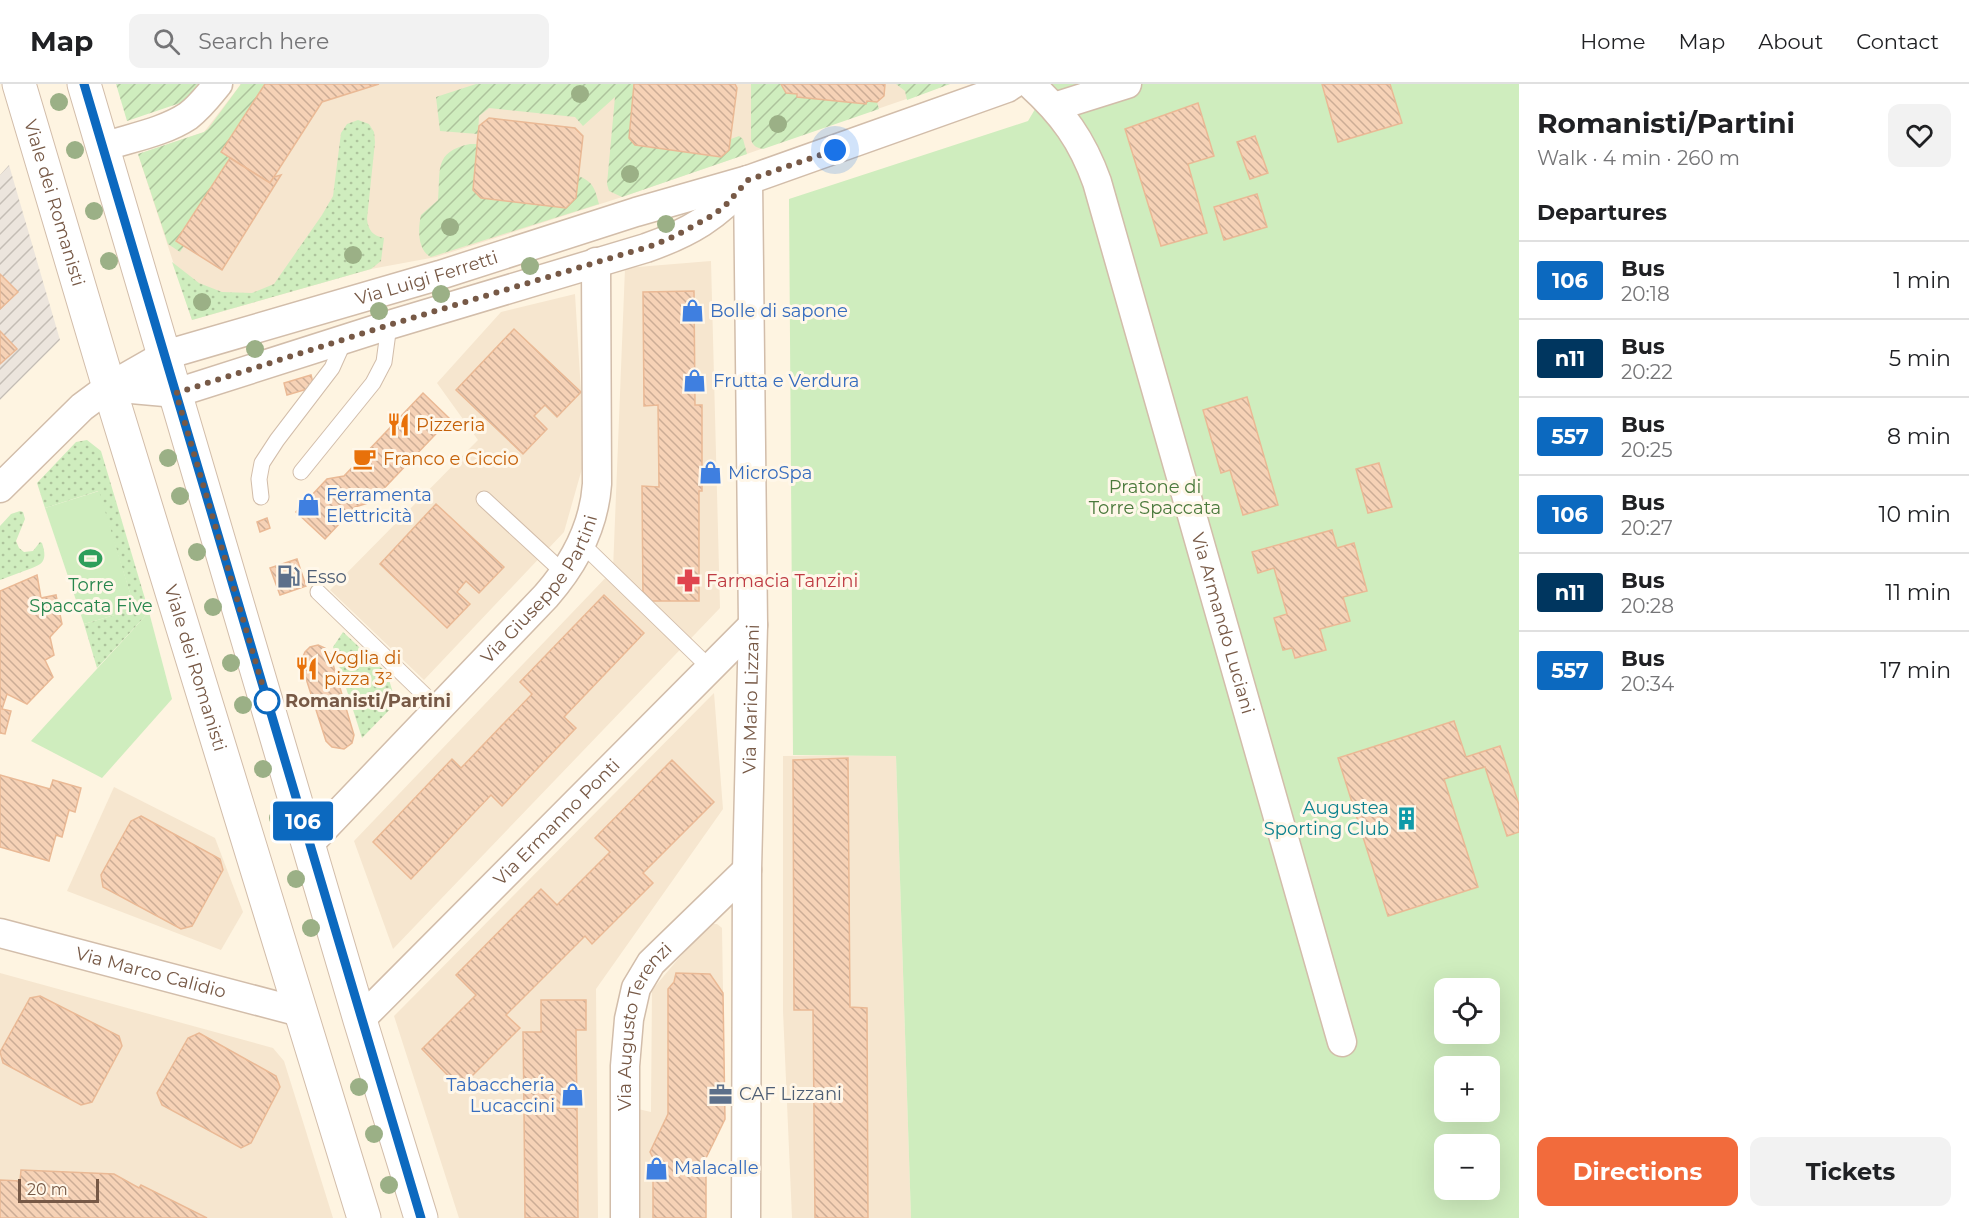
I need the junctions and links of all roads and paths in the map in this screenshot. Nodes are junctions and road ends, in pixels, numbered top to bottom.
1 (19, 84) edge
2 (84, 84) edge
3 (218, 84) edge
4 (1012, 84) edge
5 (1030, 84) edge
6 (1127, 84) edge
7 (1054, 107) junction
8 (103, 147) junction
9 (748, 180) junction
10 (596, 262) junction
11 (389, 325) junction
12 (345, 339) junction
13 (165, 356) junction
14 (109, 387) junction
15 (176, 393) junction
16 (301, 472) dead end
17 (0, 488) edge
18 (261, 497) dead end
19 (484, 499) dead end
20 (582, 544) junction
21 (564, 573) junction
22 (318, 592) dead end
23 (753, 624) junction
24 (710, 668) junction
25 (439, 709) junction
26 (309, 844) junction
27 (747, 870) junction
28 (0, 934) edge
29 (300, 1012) junction
30 (360, 1020) junction
31 (1342, 1042) dead end
32 (364, 1218) edge
33 (421, 1218) edge
34 (625, 1218) edge
35 (746, 1218) edge

1 - 14 street, Viale dei Romanisti
2 - 8 street
3 - 8 street
4 - 9 street, Via Luigi Ferretti
5 - 7 street, Via Armando Luciani
6 - 7 street
7 - 31 street, Via Armando Luciani
8 - 13 street
9 - 10 street, Via Luigi Ferretti
9 - 13 street, Via Luigi Ferretti
9 - 23 street, Via Mario Lizzani
10 - 11 street, Via Luigi Ferretti
10 - 20 street, Via Giuseppe Partini
11 - 12 street, Via Luigi Ferretti
11 - 16 lane, Via Luigi Ferretti
12 - 15 street, Via Luigi Ferretti
12 - 18 lane
13 - 14 street, Via Luigi Ferretti
13 - 15 street
14 - 15 street
14 - 17 street, Via Luigi Ferretti
14 - 29 street, Viale dei Romanisti
15 - 26 street
19 - 21 lane
20 - 21 street, Via Giuseppe Partini
20 - 24 lane
21 - 25 street, Via Giuseppe Partini
22 - 25 lane
23 - 24 street, Via Ermanno Ponti
23 - 27 street, Via Mario Lizzani
24 - 30 street, Via Ermanno Ponti
25 - 26 street, Via Giuseppe Partini
26 - 30 street
27 - 34 street, Via Augusto Terenzi
27 - 35 street, Via Mario Lizzani
28 - 29 street, Via Marco Calidio
29 - 32 street, Viale dei Romanisti
30 - 33 street

